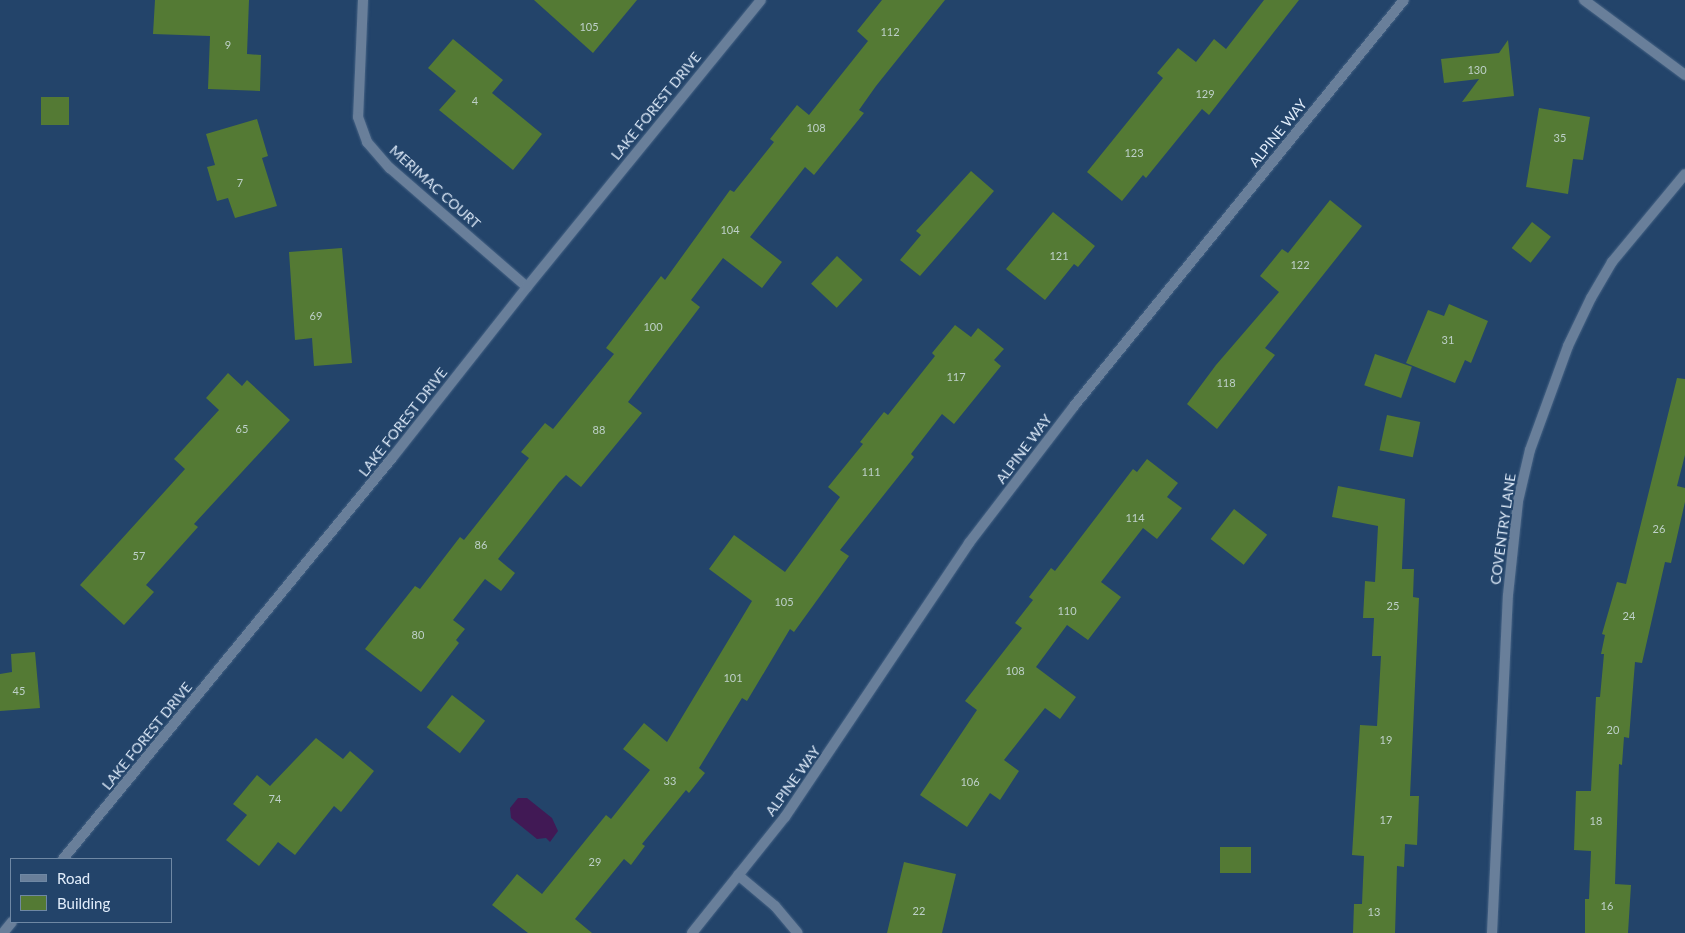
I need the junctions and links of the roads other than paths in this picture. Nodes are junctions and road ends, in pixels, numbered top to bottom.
1 (362, 0) edge
2 (761, 0) edge
3 (1404, 0) edge
4 (1584, 0) edge
5 (1685, 75) edge
6 (1685, 174) edge
7 (527, 287) junction
8 (64, 858) edge
9 (738, 875) junction
10 (11, 923) edge
11 (3, 933) edge
12 (692, 933) edge
13 (798, 933) edge
14 (1492, 933) edge

1 - 7 street, MERIMAC COURT
2 - 7 street, LAKE FOREST DRIVE
3 - 9 street, ALPINE WAY
4 - 5 street
6 - 14 street, COVENTRY LANE
7 - 8 street, LAKE FOREST DRIVE
9 - 12 street, ALPINE WAY
9 - 13 street
10 - 11 street

